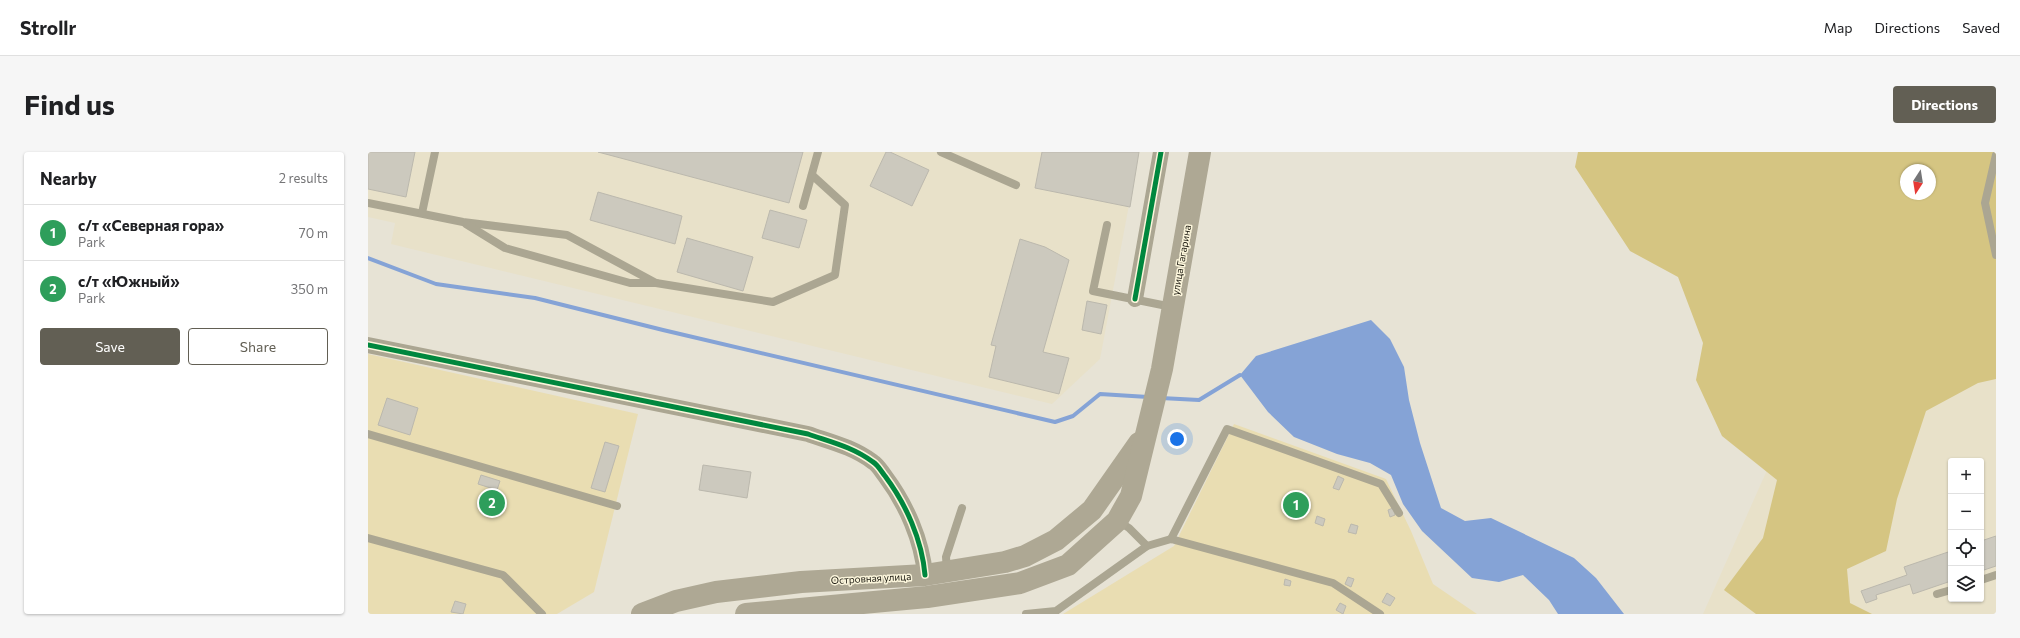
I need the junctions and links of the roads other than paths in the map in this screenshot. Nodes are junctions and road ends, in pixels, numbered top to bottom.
1 (435, 152) edge
2 (818, 152) edge
3 (941, 152) edge
4 (1161, 152) edge
5 (1200, 152) edge
6 (1996, 155) edge
7 (812, 175) junction
8 (1016, 185) dead end
9 (368, 203) edge
10 (803, 206) dead end
11 (422, 213) junction
12 (463, 222) junction
13 (1107, 226) dead end
14 (1996, 255) edge
15 (656, 283) junction
16 (1134, 299) junction
17 (1173, 307) junction
18 (368, 345) edge
19 (368, 434) edge
20 (1145, 436) junction
21 (617, 506) dead end
22 (962, 508) dead end
23 (1399, 513) dead end
24 (1117, 521) junction
25 (368, 538) edge
26 (1171, 539) junction
27 (1147, 546) junction
28 (947, 570) junction
29 (925, 575) junction
30 (1996, 576) edge
31 (1984, 579) edge
32 (1948, 591) edge
33 (1937, 594) dead end
34 (1057, 612) edge
35 (542, 614) edge
36 (642, 614) edge
37 (746, 614) edge
38 (1026, 614) edge
39 (1380, 614) edge

1 - 11 lane
2 - 7 lane
3 - 8 lane
4 - 16 street
5 - 17 main road, улица Гагарина
6 - 14 lane
7 - 10 lane
7 - 15 lane
9 - 11 lane
11 - 12 lane
12 - 15 lane
12 - 15 lane
13 - 16 lane
16 - 17 lane
17 - 20 main road, улица Гагарина
18 - 29 street
19 - 21 lane
20 - 24 main road, улица Гагарина
20 - 28 main road, Островная улица
22 - 28 lane
23 - 26 lane
24 - 27 lane
24 - 37 main road
25 - 35 lane
26 - 27 lane
26 - 39 lane
27 - 34 lane
28 - 29 main road, Островная улица
29 - 36 main road, Островная улица
30 - 31 lane
32 - 33 lane
34 - 38 lane

